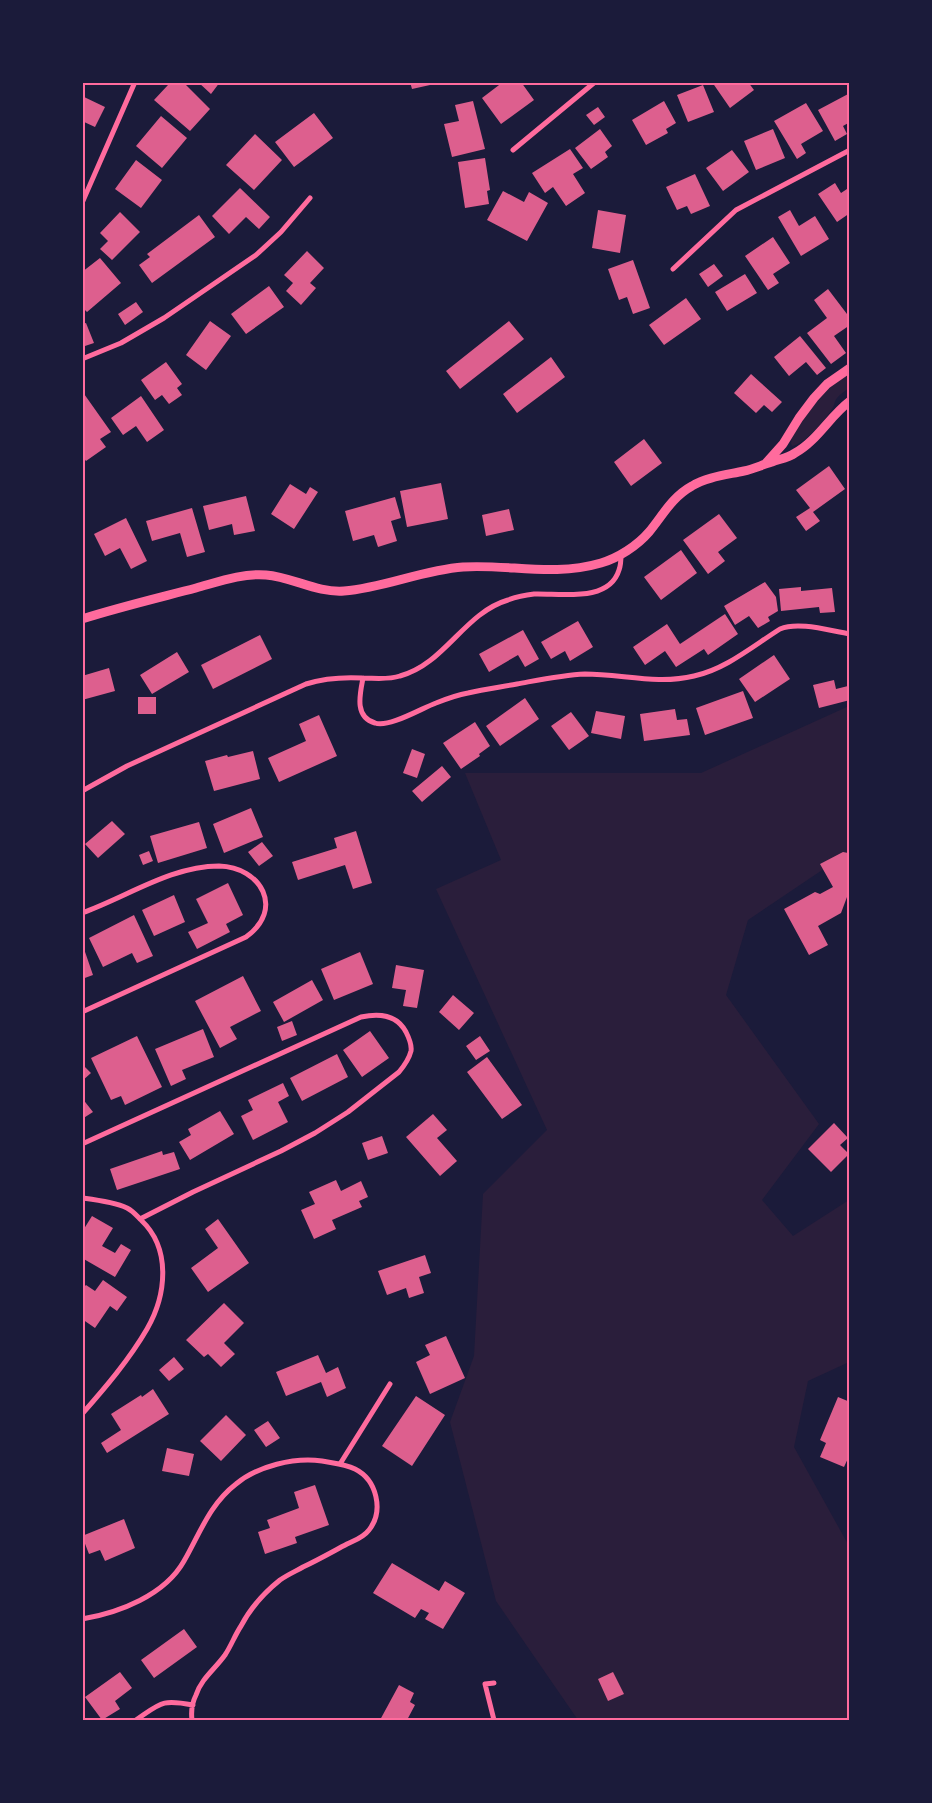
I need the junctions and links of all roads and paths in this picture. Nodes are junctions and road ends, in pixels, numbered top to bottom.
1 (135, 82) edge
2 (595, 82) edge
3 (513, 150) dead end
4 (850, 150) edge
5 (310, 198) dead end
6 (82, 203) edge
7 (673, 269) dead end
8 (82, 359) edge
9 (850, 368) edge
10 (850, 401) edge
11 (766, 464) junction
12 (621, 554) junction
13 (82, 619) edge
14 (850, 634) edge
15 (363, 678) junction
16 (82, 791) edge
17 (82, 913) edge
18 (82, 1012) edge
19 (82, 1144) edge
20 (82, 1198) edge
21 (140, 1219) junction
22 (390, 1384) dead end
23 (82, 1414) edge
24 (340, 1464) junction
25 (82, 1619) edge
26 (494, 1682) dead end
27 (192, 1705) junction
28 (136, 1720) edge
29 (192, 1720) edge
30 (494, 1720) edge

1 - 6 street
2 - 3 street
4 - 7 street
5 - 8 street
9 - 11 street
10 - 11 street
11 - 12 street
12 - 13 street
12 - 15 street
14 - 15 street
15 - 16 street
17 - 18 street
19 - 21 street
20 - 21 street
21 - 23 street
22 - 24 street
24 - 25 street
24 - 27 street
26 - 30 street
27 - 28 street
27 - 29 street

